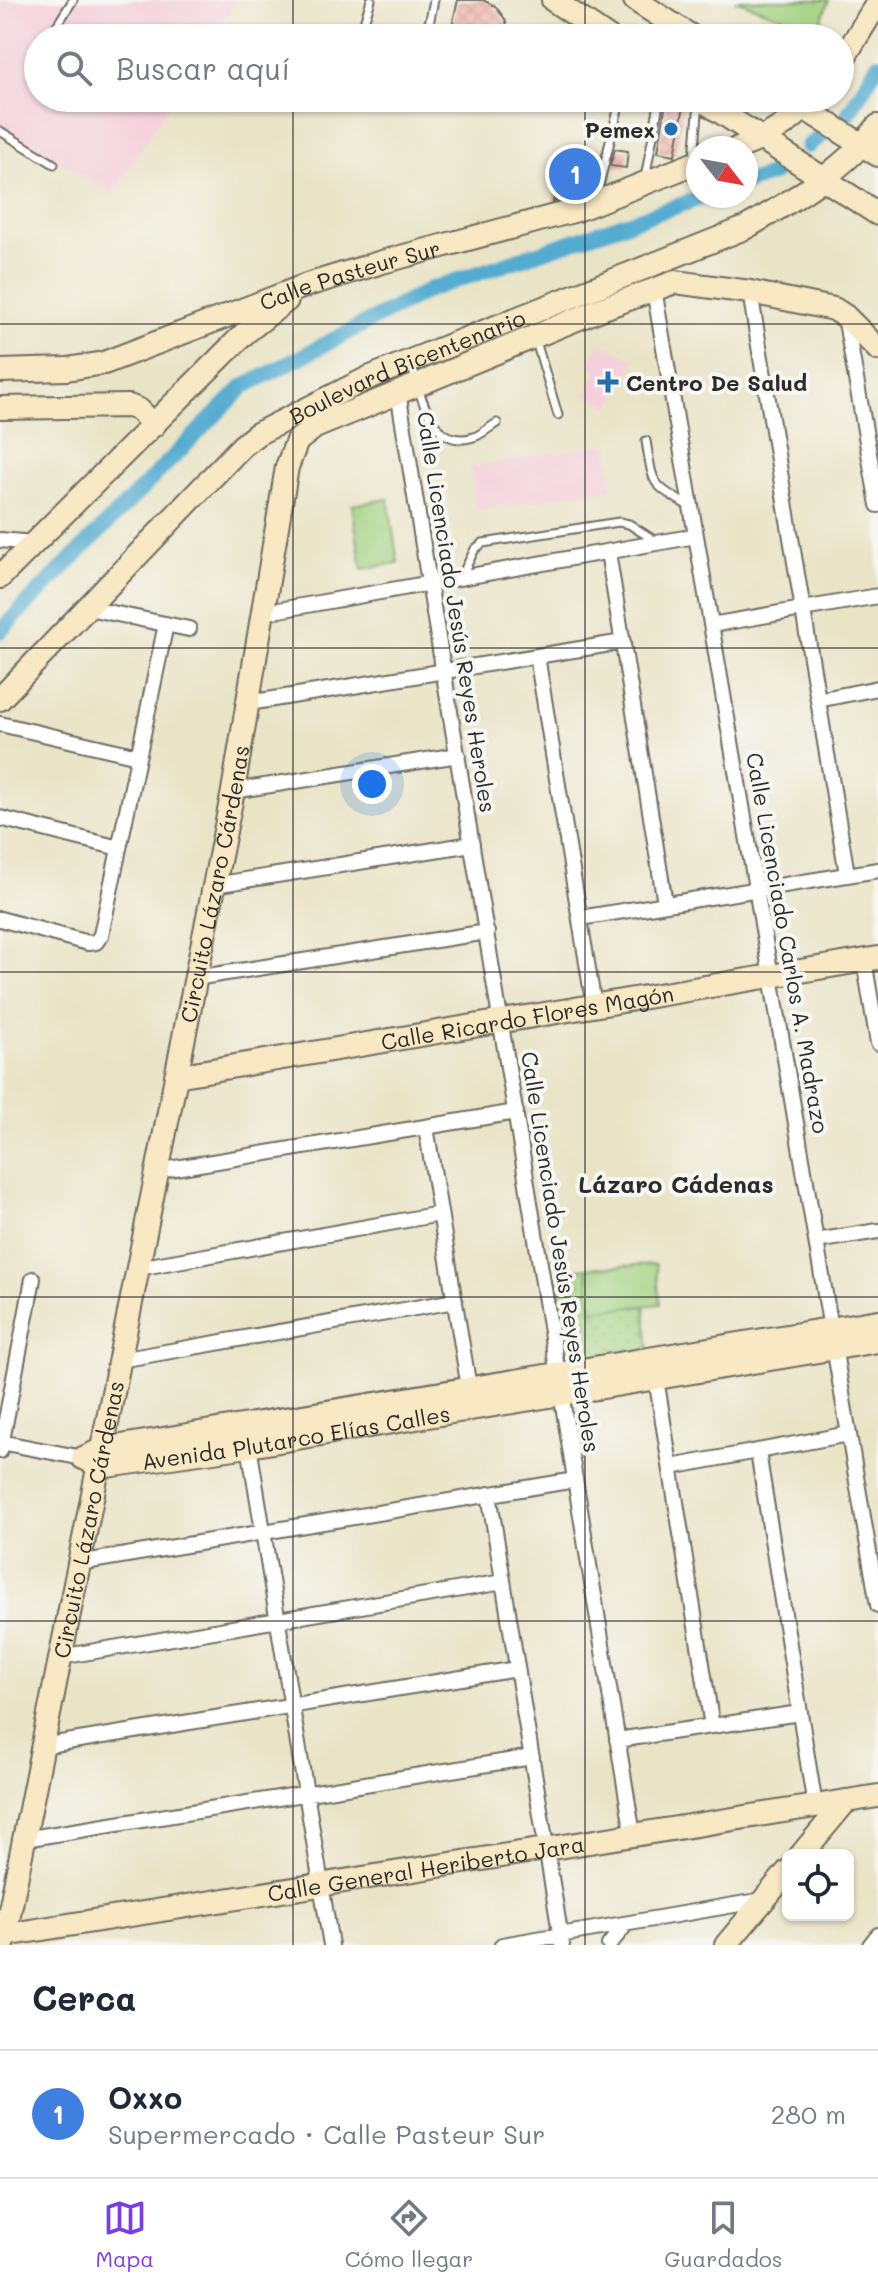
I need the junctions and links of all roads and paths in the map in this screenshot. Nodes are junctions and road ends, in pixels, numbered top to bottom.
1 (73, 0) edge
2 (371, 0) edge
3 (434, 0) edge
4 (553, 0) edge
5 (635, 0) edge
6 (878, 2) edge
7 (581, 8) edge
8 (58, 24) edge
9 (363, 24) edge
10 (429, 24) edge
11 (596, 24) edge
12 (672, 24) edge
13 (854, 41) edge
14 (617, 112) edge
15 (657, 112) edge
16 (698, 112) edge
17 (720, 112) edge
18 (790, 112) edge
19 (817, 112) edge
20 (878, 126) edge
21 (0, 131) edge
22 (697, 136) edge
23 (761, 140) junction
24 (758, 141) edge
25 (870, 151) edge
26 (54, 164) dead end
27 (686, 167) edge
28 (821, 178) junction
29 (643, 185) junction
30 (594, 203) junction
31 (878, 214) edge
32 (677, 255) junction
33 (652, 265) junction
34 (684, 283) junction
35 (307, 285) junction
36 (654, 289) junction
37 (750, 292) junction
38 (601, 309) junction
39 (845, 316) junction
40 (535, 336) junction
41 (878, 349) edge
42 (410, 361) junction
43 (0, 371) edge
44 (408, 388) junction
45 (0, 408) edge
46 (558, 415) dead end
47 (497, 423) dead end
48 (154, 425) junction
49 (646, 441) dead end
50 (878, 505) edge
51 (691, 507) junction
52 (696, 536) junction
53 (0, 540) edge
54 (34, 543) junction
55 (659, 543) junction
56 (608, 552) junction
57 (0, 577) edge
58 (459, 580) junction
59 (431, 585) junction
60 (878, 596) edge
61 (88, 608) junction
62 (802, 609) junction
63 (262, 613) junction
64 (166, 624) junction
65 (711, 625) junction
66 (189, 629) dead end
67 (623, 642) junction
68 (537, 656) junction
69 (445, 671) junction
70 (878, 688) edge
71 (0, 699) edge
72 (818, 700) junction
73 (249, 703) junction
74 (0, 724) edge
75 (458, 755) junction
76 (138, 756) junction
77 (233, 791) junction
78 (0, 818) edge
79 (472, 844) junction
80 (119, 848) junction
81 (878, 870) edge
82 (847, 874) junction
83 (214, 885) junction
84 (756, 888) junction
85 (665, 903) junction
86 (580, 918) junction
87 (0, 919) edge
88 (487, 932) junction
89 (871, 959) edge
90 (771, 976) junction
91 (195, 978) junction
92 (594, 1006) junction
93 (501, 1021) junction
94 (878, 1043) edge
95 (176, 1076) junction
96 (516, 1112) junction
97 (426, 1127) junction
98 (157, 1171) junction
99 (440, 1214) junction
100 (878, 1231) edge
101 (816, 1241) junction
102 (138, 1268) junction
103 (33, 1279) dead end
104 (455, 1301) junction
105 (878, 1321) edge
106 (832, 1339) junction
107 (878, 1341) edge
108 (120, 1360) junction
109 (656, 1378) junction
110 (560, 1384) junction
111 (469, 1388) junction
112 (849, 1434) junction
113 (1, 1445) edge
114 (249, 1446) junction
115 (758, 1452) junction
116 (95, 1458) junction
117 (671, 1467) junction
118 (575, 1480) junction
119 (489, 1494) junction
120 (263, 1532) junction
121 (79, 1563) junction
122 (503, 1582) junction
123 (878, 1605) edge
124 (278, 1620) junction
125 (60, 1657) junction
126 (517, 1669) junction
127 (292, 1706) junction
128 (800, 1713) junction
129 (712, 1726) junction
130 (617, 1740) junction
131 (42, 1746) junction
132 (532, 1757) junction
133 (306, 1793) junction
134 (878, 1796) edge
135 (846, 1801) junction
136 (815, 1806) junction
137 (633, 1835) junction
138 (24, 1839) junction
139 (546, 1849) junction
140 (806, 1849) edge
141 (782, 1878) edge
142 (321, 1885) junction
143 (764, 1900) junction
144 (626, 1924) junction
145 (878, 1935) edge
146 (4, 1940) edge
147 (561, 1940) edge
148 (331, 1945) edge
149 (502, 1945) edge
150 (609, 1945) edge
151 (726, 1945) edge
152 (870, 1945) edge

1 - 8 lane
2 - 9 lane
3 - 10 lane
4 - 7 street
5 - 12 street
6 - 13 street
7 - 11 street
14 - 30 lane
15 - 29 lane
16 - 22 lane
17 - 23 street
18 - 23 street
19 - 25 street
20 - 25 street, Boulevard Bicentenario
21 - 26 lane
23 - 24 street
23 - 28 street
25 - 28 street, Boulevard Bicentenario
27 - 29 street, Calle Pasteur Sur
28 - 31 street
28 - 32 street, Boulevard Bicentenario
29 - 30 street, Calle Pasteur Sur
30 - 35 street, Calle Pasteur Sur
32 - 33 street, Boulevard Bicentenario
32 - 34 street
33 - 38 street
33 - 42 street, Boulevard Bicentenario
34 - 36 street, Circuito Lázaro Cárdenas
34 - 37 street, Circuito Lázaro Cárdenas
35 - 43 street, Calle Pasteur Sur
35 - 48 street
36 - 38 street, Circuito Lázaro Cárdenas
36 - 51 street, Calle Licenciado Carlos A. Madrazo
37 - 39 street, Circuito Lázaro Cárdenas
37 - 62 street
38 - 40 street, Circuito Lázaro Cárdenas
39 - 41 street, Circuito Lázaro Cárdenas
39 - 50 street
40 - 44 street, Circuito Lázaro Cárdenas
40 - 46 lane
42 - 44 lane
42 - 61 street, Boulevard Bicentenario
44 - 47 lane
44 - 59 street, Calle Licenciado Jesús Reyes Heroles
44 - 63 street, Circuito Lázaro Cárdenas
45 - 48 street
48 - 54 street
49 - 51 lane
51 - 52 street, Calle Licenciado Carlos A. Madrazo
52 - 55 street
52 - 65 street, Calle Licenciado Carlos A. Madrazo
53 - 54 street
54 - 57 street
55 - 56 street
55 - 58 lane
56 - 58 street
56 - 67 street
58 - 59 street
59 - 63 street
59 - 69 street, Calle Licenciado Jesús Reyes Heroles
60 - 62 street
61 - 64 street
61 - 71 street, Boulevard Bicentenario
62 - 65 street
62 - 72 street
63 - 73 street, Circuito Lázaro Cárdenas
64 - 66 street
64 - 76 street
65 - 84 street, Calle Licenciado Carlos A. Madrazo
67 - 68 street
67 - 85 street
68 - 69 street
68 - 86 street
69 - 73 street
69 - 75 street, Calle Licenciado Jesús Reyes Heroles
70 - 72 street
72 - 82 street
73 - 77 street, Circuito Lázaro Cárdenas
74 - 76 street
75 - 77 street
75 - 79 street, Calle Licenciado Jesús Reyes Heroles
76 - 80 street
77 - 83 street, Circuito Lázaro Cárdenas
78 - 80 street
79 - 83 street
79 - 88 street, Calle Licenciado Jesús Reyes Heroles
80 - 87 street
81 - 82 street
82 - 84 street
83 - 91 street, Circuito Lázaro Cárdenas
84 - 85 street
84 - 90 street, Calle Licenciado Carlos A. Madrazo
85 - 86 street
86 - 92 street
88 - 91 street
88 - 93 street, Calle Licenciado Jesús Reyes Heroles
89 - 90 street, Calle Ricardo Flores Magón
89 - 94 street
90 - 92 street, Calle Ricardo Flores Magón
90 - 101 street, Calle Licenciado Carlos A. Madrazo
91 - 95 street, Circuito Lázaro Cárdenas
92 - 93 street, Calle Ricardo Flores Magón
93 - 95 street, Calle Ricardo Flores Magón
93 - 96 street, Calle Licenciado Jesús Reyes Heroles
95 - 98 street, Circuito Lázaro Cárdenas
96 - 97 street
96 - 110 street, Calle Licenciado Jesús Reyes Heroles
97 - 98 street
97 - 99 street
98 - 102 street, Circuito Lázaro Cárdenas
99 - 102 street
99 - 104 street
100 - 101 street
101 - 106 street, Calle Licenciado Carlos A. Madrazo
102 - 108 street, Circuito Lázaro Cárdenas
103 - 113 street
104 - 108 street
104 - 111 street
105 - 106 street, Avenida Plutarco Elías Calles
106 - 107 street, Avenida Plutarco Elías Calles
106 - 109 street, Avenida Plutarco Elías Calles
106 - 110 street, Avenida Plutarco Elías Calles
106 - 112 street, Calle Licenciado Carlos A. Madrazo
108 - 116 street, Circuito Lázaro Cárdenas
109 - 110 street, Avenida Plutarco Elías Calles
109 - 117 street
110 - 111 street, Avenida Plutarco Elías Calles
110 - 114 street, Avenida Plutarco Elías Calles
110 - 118 street, Calle Licenciado Jesús Reyes Heroles
111 - 116 street, Avenida Plutarco Elías Calles
112 - 115 street
112 - 123 street, Calle Licenciado Carlos A. Madrazo
113 - 116 street
114 - 116 street, Avenida Plutarco Elías Calles
114 - 120 street
115 - 117 street
115 - 128 street
116 - 121 street, Circuito Lázaro Cárdenas
117 - 129 street
118 - 119 street
118 - 130 street, Calle Licenciado Jesús Reyes Heroles
119 - 120 street
119 - 122 street
120 - 121 street
120 - 124 street
121 - 125 street, Circuito Lázaro Cárdenas
122 - 124 street
122 - 126 street
124 - 125 street
124 - 127 street
125 - 131 street, Circuito Lázaro Cárdenas
126 - 127 street
126 - 132 street
127 - 131 street
127 - 133 street
128 - 129 street
128 - 136 street
129 - 130 street
130 - 137 street, Calle Licenciado Jesús Reyes Heroles
131 - 138 street, Circuito Lázaro Cárdenas
132 - 133 street
132 - 139 street
133 - 138 street
133 - 142 street
134 - 135 street
135 - 136 street, Calle General Heriberto Jara
135 - 140 street
136 - 137 street, Calle General Heriberto Jara
137 - 139 street, Calle General Heriberto Jara
138 - 146 street, Circuito Lázaro Cárdenas
139 - 142 street, Calle General Heriberto Jara
139 - 147 street
141 - 143 street
142 - 146 street, Calle General Heriberto Jara
142 - 148 street
143 - 144 street
143 - 151 street
144 - 147 street
144 - 150 street
145 - 152 street
147 - 149 street

